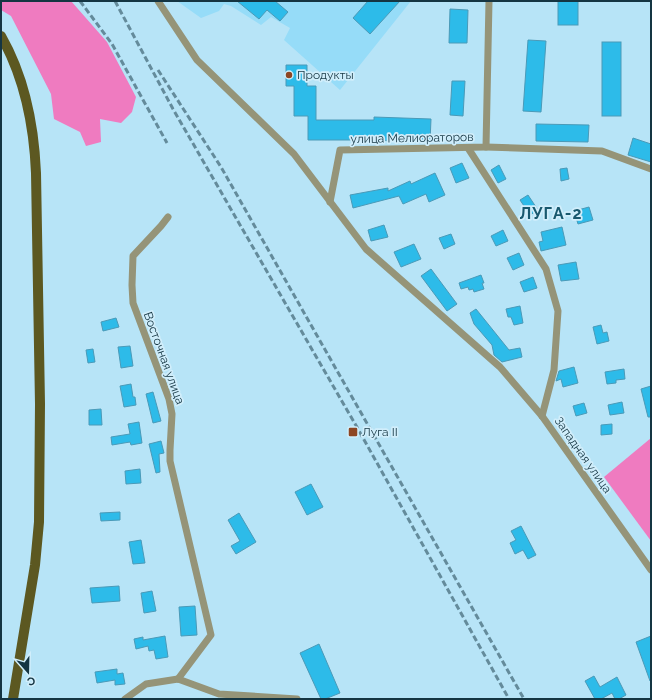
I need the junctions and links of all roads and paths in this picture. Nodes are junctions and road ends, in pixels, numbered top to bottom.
1 (158, 1) edge
2 (489, 1) edge
3 (1, 36) edge
4 (486, 147) junction
5 (468, 148) junction
6 (651, 168) edge
7 (330, 202) junction
8 (168, 217) dead end
9 (542, 416) junction
10 (651, 570) edge
11 (178, 679) junction
12 (241, 697) edge
13 (13, 699) edge
14 (125, 699) edge
15 (297, 699) edge

1 - 7 street
2 - 4 street, улица Мелиораторов
3 - 13 main road
4 - 5 street, улица Мелиораторов
4 - 6 street
5 - 7 street, улица Мелиораторов
5 - 9 street, Западная улица
7 - 9 street
8 - 11 street, Восточная улица
9 - 10 street, Западная улица
11 - 12 street
11 - 14 street
12 - 15 street

